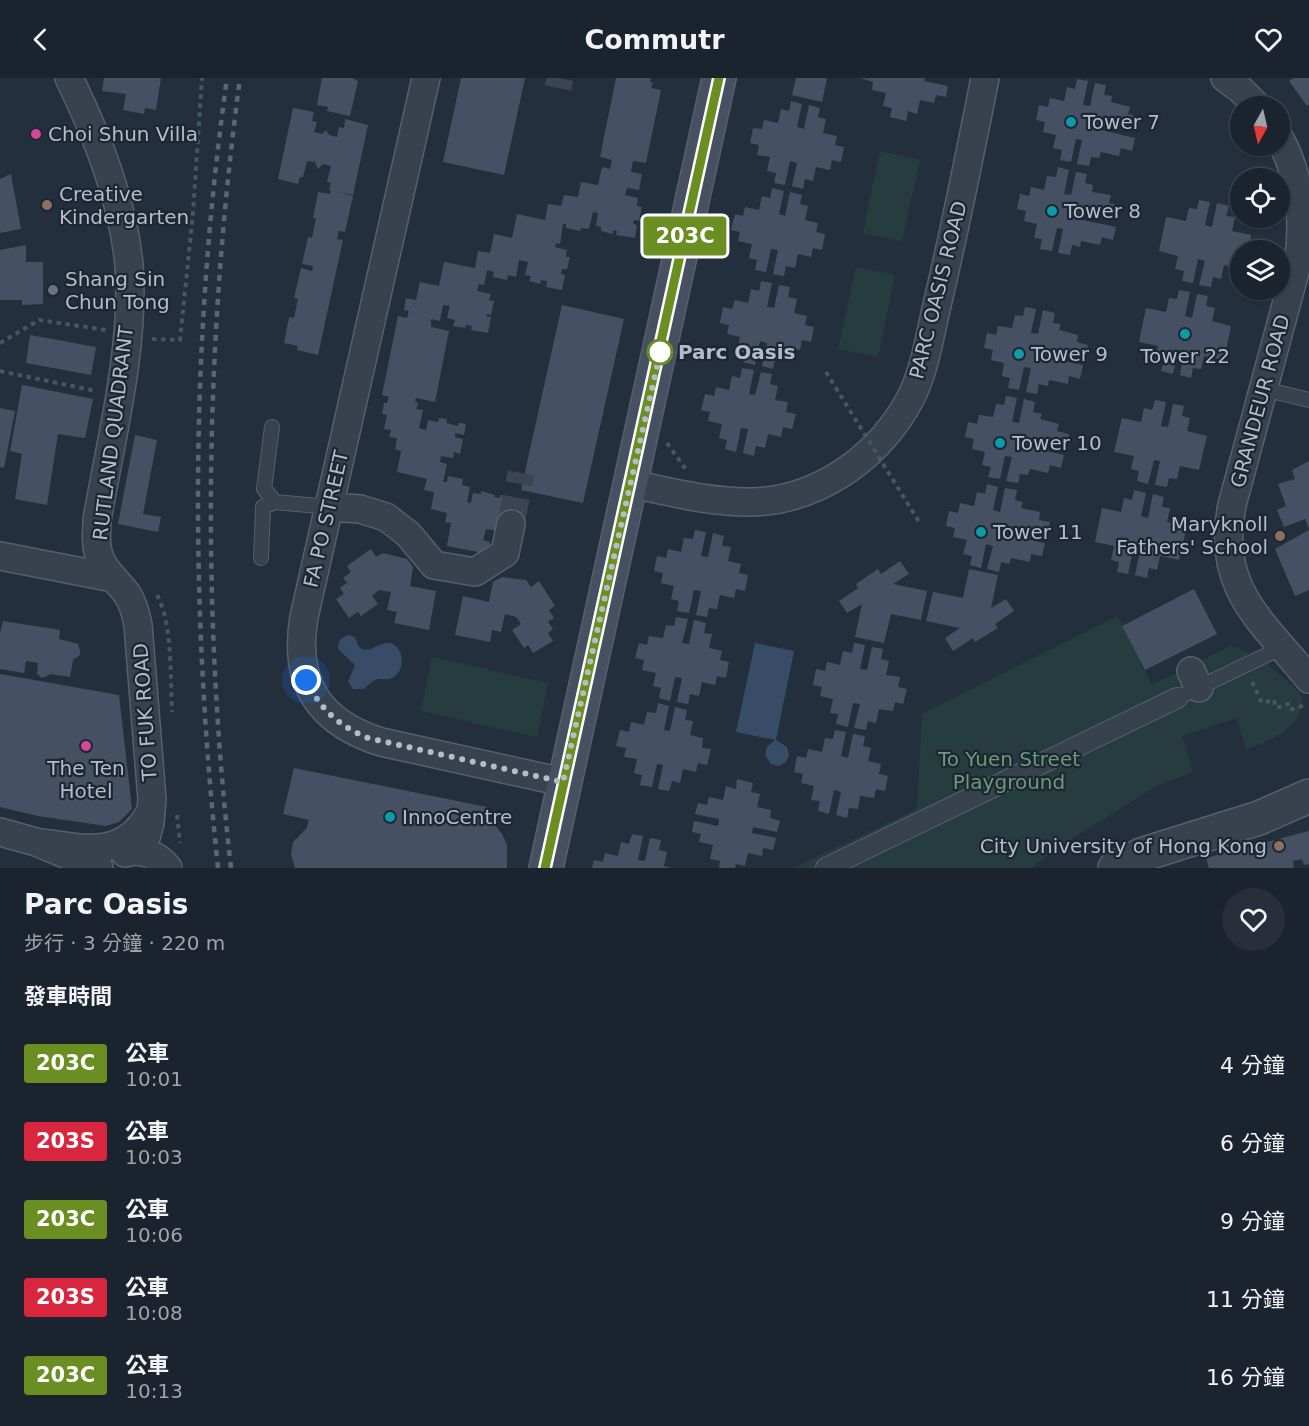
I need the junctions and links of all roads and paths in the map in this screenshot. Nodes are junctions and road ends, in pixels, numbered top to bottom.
1 (69, 78) edge
2 (202, 78) edge
3 (426, 78) edge
4 (719, 78) edge
5 (985, 78) edge
6 (1225, 78) edge
7 (1247, 96) edge
8 (1288, 156) edge
9 (111, 331) dead end
10 (143, 339) dead end
11 (0, 343) edge
12 (0, 371) edge
13 (826, 372) dead end
14 (1264, 389) junction
15 (103, 392) dead end
16 (1309, 400) edge
17 (272, 427) dead end
18 (867, 427) dead end
19 (861, 434) dead end
20 (663, 438) dead end
21 (692, 479) dead end
22 (632, 484) junction
23 (274, 502) junction
24 (329, 507) junction
25 (511, 524) tunnel mouth
26 (921, 525) dead end
27 (0, 556) edge
28 (261, 558) dead end
29 (113, 578) junction
30 (1283, 647) junction
31 (1309, 679) edge
32 (1252, 682) dead end
33 (1189, 686) joint
34 (1309, 703) edge
35 (1309, 776) edge
36 (563, 782) junction
37 (1309, 796) edge
38 (152, 809) junction
39 (1309, 814) edge
40 (1259, 818) junction
41 (0, 832) edge
42 (36, 842) junction
43 (142, 852) junction
44 (99, 868) edge
45 (106, 868) edge
46 (168, 868) edge
47 (546, 868) edge
48 (826, 868) edge
49 (1115, 868) edge

1 - 29 street, RUTLAND QUADRANT
2 - 10 path
3 - 24 street, FA PO STREET
4 - 22 main road
5 - 22 street, PARC OASIS ROAD
6 - 7 street
8 - 14 street, GRANDEUR ROAD
9 - 11 path
12 - 15 path
13 - 26 path, bridge
14 - 16 lane
14 - 30 street, GRANDEUR ROAD
17 - 23 lane
18 - 19 path
20 - 21 path
22 - 36 main road
23 - 24 lane
23 - 28 lane
24 - 25 street
24 - 36 street, FA PO STREET
27 - 29 street
29 - 38 street, TO FUK ROAD
30 - 31 street, GRANDEUR ROAD
30 - 33 lane
32 - 34 path
33 - 48 street
35 - 40 street
36 - 47 main road
37 - 40 street
38 - 42 street
38 - 43 street, TO FUK ROAD
39 - 40 street
40 - 49 street
41 - 42 street
42 - 44 street
43 - 45 street
43 - 46 street

